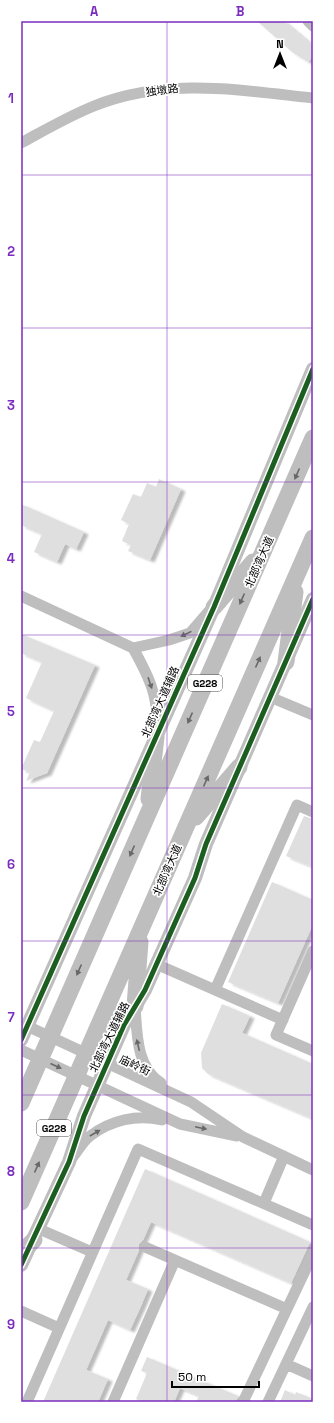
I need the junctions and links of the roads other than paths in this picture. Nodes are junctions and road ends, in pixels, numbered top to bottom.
1 (308, 21) edge
2 (313, 26) edge
3 (313, 98) edge
4 (21, 143) edge
5 (313, 369) edge
6 (313, 438) edge
7 (313, 538) edge
8 (264, 550) junction
9 (298, 572) junction
10 (21, 596) edge
11 (313, 600) edge
12 (214, 607) junction
13 (133, 648) junction
14 (286, 662) junction
15 (270, 697) junction
16 (313, 715) edge
17 (156, 737) junction
18 (240, 767) junction
19 (313, 812) edge
20 (147, 815) junction
21 (185, 830) junction
22 (141, 928) junction
23 (313, 951) edge
24 (156, 964) junction
25 (215, 990) junction
26 (135, 1006) junction
27 (283, 1020) junction
28 (27, 1026) junction
29 (96, 1031) junction
30 (50, 1036) junction
31 (21, 1040) edge
32 (21, 1050) edge
33 (313, 1051) edge
34 (86, 1053) junction
35 (40, 1059) junction
36 (107, 1063) junction
37 (77, 1075) junction
38 (98, 1085) junction
39 (21, 1102) edge
40 (191, 1102) junction
41 (180, 1124) junction
42 (243, 1137) junction
43 (284, 1156) junction
44 (69, 1162) junction
45 (313, 1170) edge
46 (21, 1202) edge
47 (264, 1203) junction
48 (313, 1225) edge
49 (37, 1234) junction
50 (145, 1247) dead end
51 (92, 1252) junction
52 (21, 1254) edge
53 (313, 1254) edge
54 (175, 1260) junction
55 (21, 1265) edge
56 (313, 1307) edge
57 (287, 1309) junction
58 (21, 1311) edge
59 (59, 1328) junction
60 (286, 1364) junction
61 (313, 1376) edge
62 (27, 1402) edge
63 (113, 1402) edge
64 (243, 1402) edge
65 (268, 1402) edge

1 - 2 street
3 - 4 street, 独墩路
5 - 12 main road, 北部湾大道辅路
6 -> 8 highway, 北部湾大道 / G228
7 - 9 highway, 北部湾大道 / G228
8 - 12 highway
8 -> 20 highway, 北部湾大道 / G228
9 - 14 highway
21 -> 9 highway, 北部湾大道 / G228
10 - 13 street
11 - 14 main road, 北部湾大道辅路
12 -> 13 street
12 - 17 main road, 北部湾大道辅路
13 -> 17 street
14 - 15 main road, 北部湾大道辅路
15 - 16 street
15 - 18 main road, 北部湾大道辅路
17 - 20 highway
17 - 28 main road, 北部湾大道辅路
18 - 21 highway
18 - 24 main road, 北部湾大道辅路
19 - 25 street
20 -> 30 highway, 北部湾大道 / G228
21 - 22 highway, 北部湾大道 / G228
22 - 26 highway
22 - 29 highway, 北部湾大道 / G228
23 - 27 street
24 - 25 street
24 - 26 main road, 北部湾大道辅路
25 - 27 street
26 - 29 highway
26 - 36 main road, 北部湾大道辅路
40 -> 26 street
27 - 33 street
28 - 30 street, 庙岭街
28 - 31 main road, 北部湾大道辅路
29 - 34 highway, 北部湾大道 / G228
30 - 34 street, 庙岭街
30 - 35 highway, 北部湾大道 / G228
32 - 35 street, 庙岭街
34 - 36 street, 庙岭街
34 - 37 highway, 北部湾大道 / G228
35 -> 37 street, 庙岭街
35 - 39 highway, 北部湾大道 / G228
36 - 38 main road, 北部湾大道辅路
36 - 40 street, 庙岭街
37 - 38 street, 庙岭街
46 -> 37 highway, 北部湾大道 / G228
38 - 41 street, 庙岭街
38 - 44 main road, 北部湾大道辅路
40 - 42 street, 庙岭街
41 -> 42 street, 庙岭街
44 -> 41 street
42 - 43 street, 庙岭街
43 - 45 street, 庙岭街
43 - 47 street
44 - 49 main road, 北部湾大道辅路
47 - 48 street
47 - 51 street
49 - 51 street
49 - 52 highway
49 - 55 main road, 北部湾大道辅路
50 - 54 street
51 - 59 street
53 - 57 street
54 - 57 street
54 - 63 street
56 - 60 street
57 - 64 street
58 - 59 street
59 - 62 street
60 - 61 street
60 - 65 street

